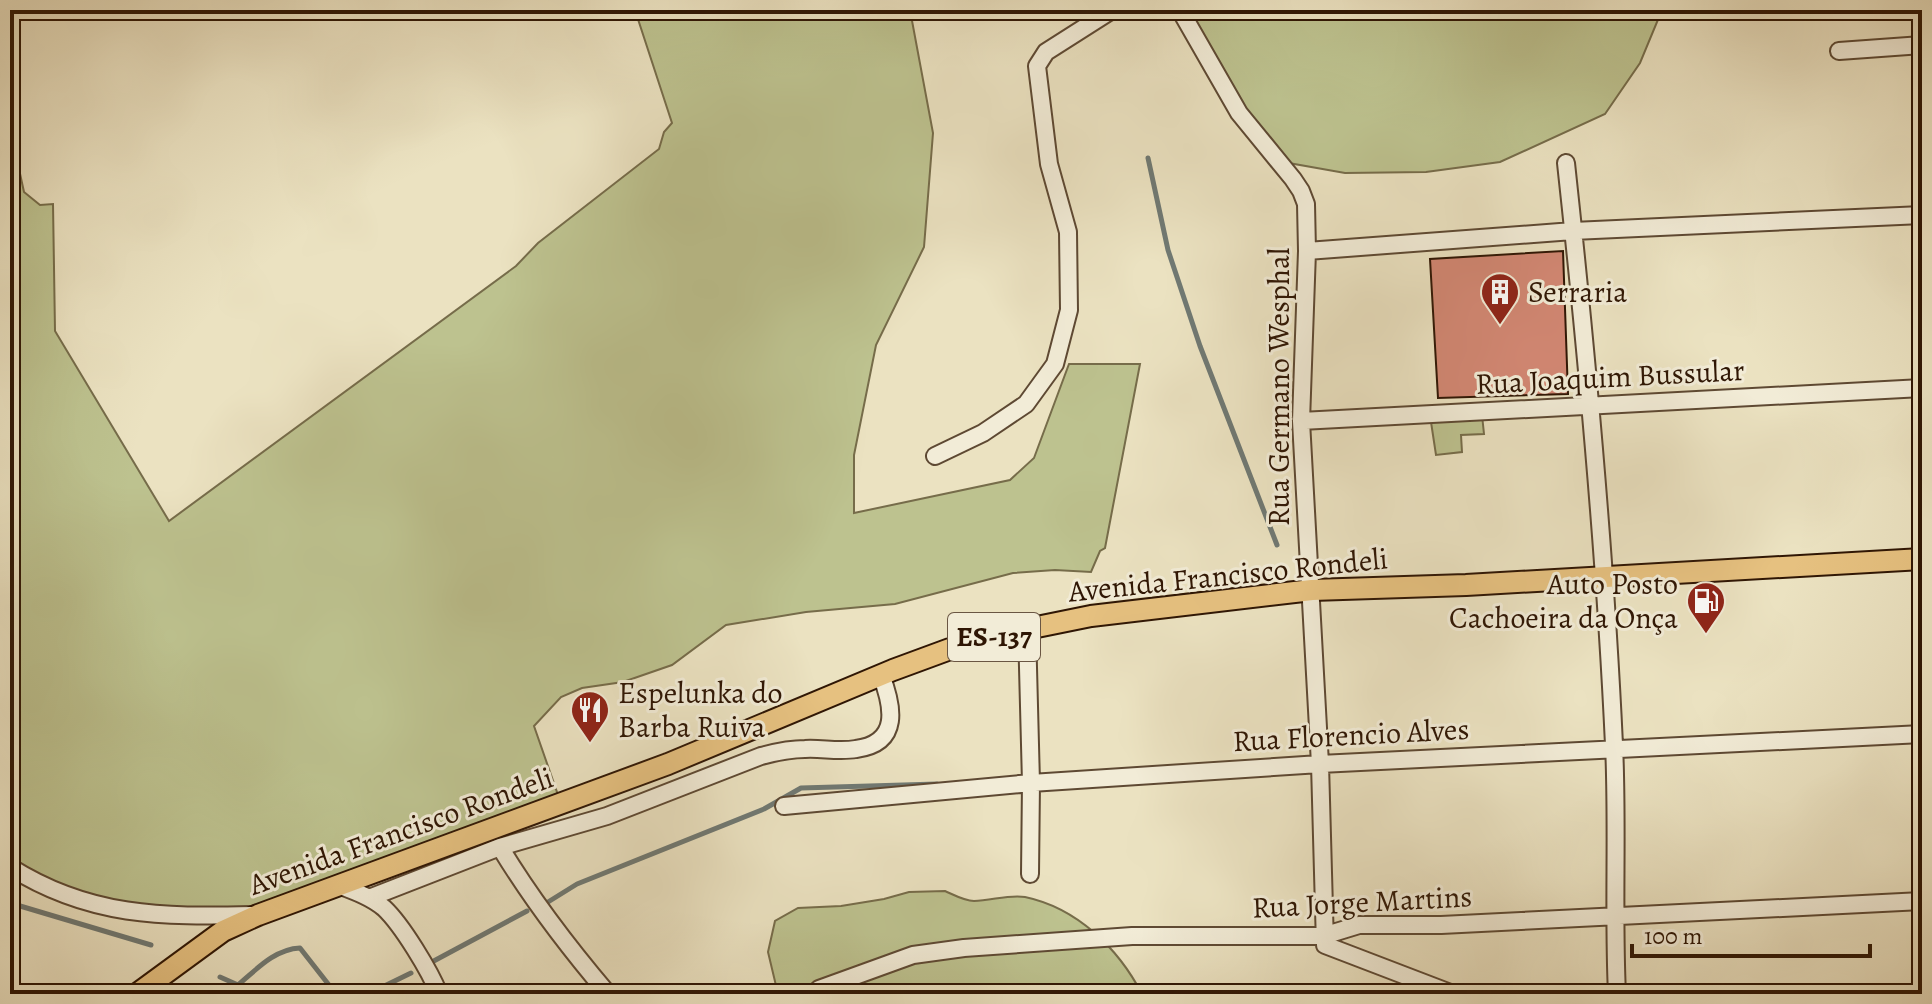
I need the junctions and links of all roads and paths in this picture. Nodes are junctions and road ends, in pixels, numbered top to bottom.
1 (1112, 10) edge
2 (1180, 10) edge
3 (1922, 45) edge
4 (1839, 51) dead end
5 (1566, 163) dead end
6 (1922, 215) edge
7 (1573, 231) junction
8 (1307, 251) junction
9 (1922, 388) edge
10 (1589, 406) junction
11 (1301, 421) junction
12 (935, 456) dead end
13 (1922, 559) edge
14 (1605, 578) junction
15 (1312, 590) junction
16 (1027, 629) junction
17 (881, 675) junction
18 (1922, 734) edge
19 (1615, 749) junction
20 (1320, 764) junction
21 (1031, 783) junction
22 (784, 806) dead end
23 (500, 847) junction
24 (10, 867) edge
25 (1030, 874) dead end
26 (338, 885) junction
27 (369, 898) junction
28 (1922, 901) edge
29 (258, 915) junction
30 (1614, 917) junction
31 (1324, 940) junction
32 (137, 994) edge
33 (439, 994) edge
34 (608, 994) edge
35 (814, 994) edge
36 (1453, 994) edge
37 (1617, 994) edge

1 - 12 street
2 - 8 street, Rua Germano Wesphal
3 - 4 street
5 - 7 street
6 - 7 street
7 - 8 street
7 - 10 street
8 - 11 street, Rua Germano Wesphal
9 - 10 street, Rua Joaquim Bussular
10 - 11 street, Rua Joaquim Bussular
10 - 14 street
11 - 15 street, Rua Germano Wesphal
13 - 14 main road, Avenida Francisco Rondeli / ES-137
14 - 15 main road, Avenida Francisco Rondeli / ES-137
14 - 19 street
15 - 16 main road, Avenida Francisco Rondeli / ES-137
15 - 20 street, Rua Germano Wesphal
16 - 17 main road, Avenida Francisco Rondeli / ES-137
16 - 21 street
17 - 23 street
17 - 26 main road, Avenida Francisco Rondeli / ES-137
18 - 19 street, Rua Florencio Alves
19 - 20 street, Rua Florencio Alves
19 - 30 street
20 - 21 street, Rua Florencio Alves
20 - 31 street, Rua Germano Wesphal
21 - 22 street, Rua Florencio Alves
21 - 25 street
23 - 27 street
23 - 34 street
24 - 29 street
26 - 27 street
26 - 29 main road, Avenida Francisco Rondeli / ES-137
27 - 33 street
28 - 30 street, Rua Jorge Martins
29 - 32 main road, Avenida Francisco Rondeli / ES-137
30 - 31 street, Rua Jorge Martins
30 - 37 street
31 - 35 street, Rua Jorge Martins
31 - 36 street

